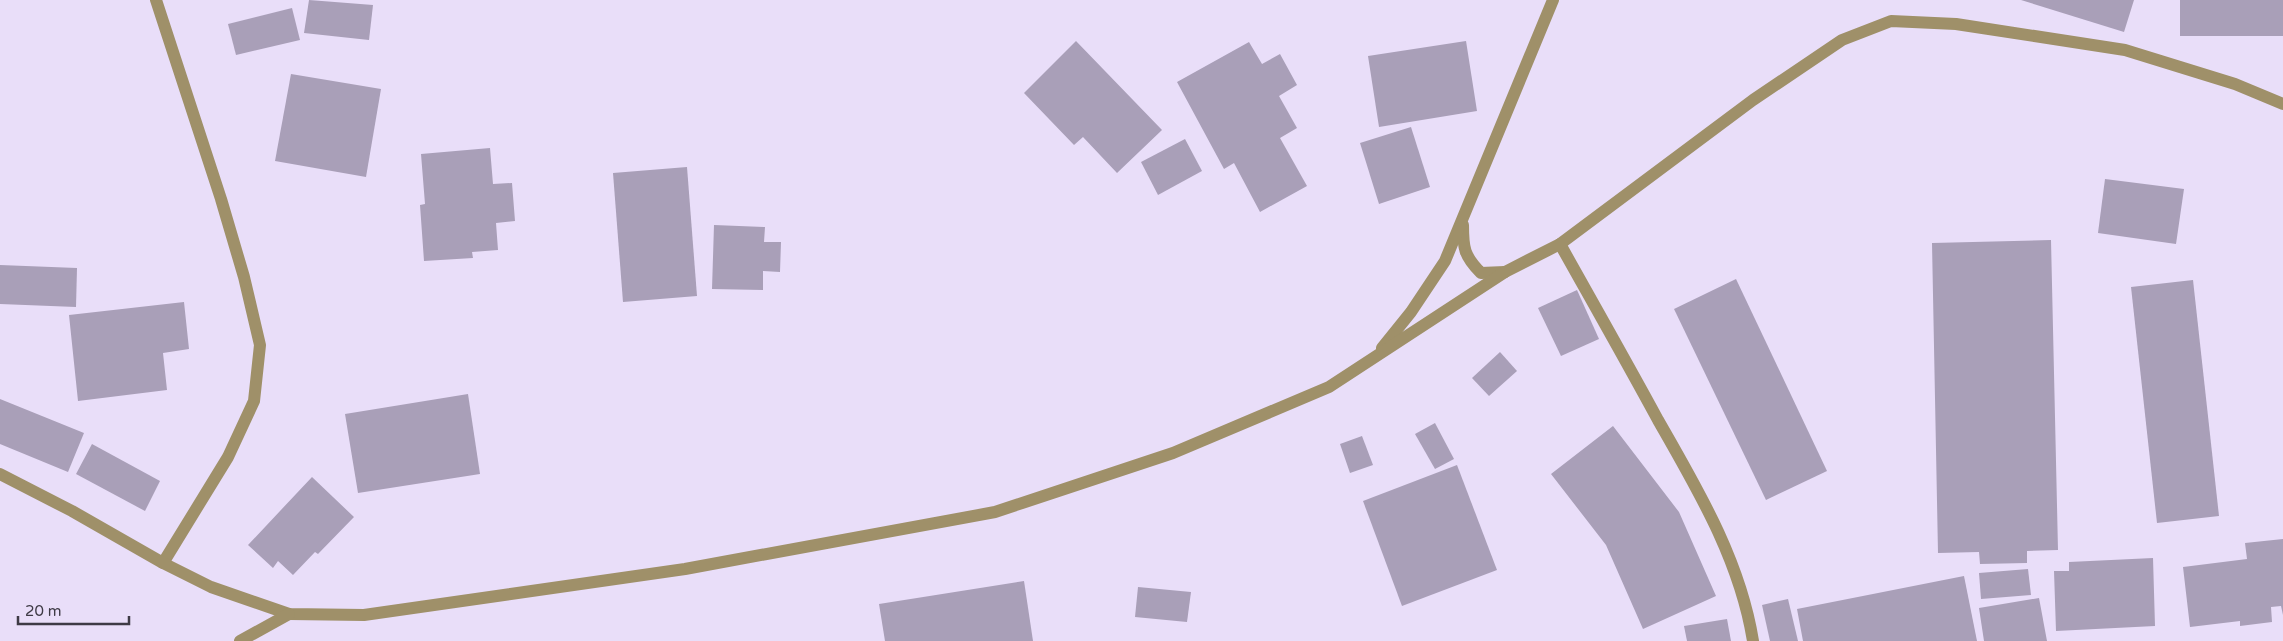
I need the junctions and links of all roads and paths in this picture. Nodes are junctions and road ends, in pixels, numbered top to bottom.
1 (156, 0) edge
2 (1553, 0) edge
3 (2283, 104) edge
4 (1463, 220) junction
5 (1560, 244) junction
6 (1505, 272) junction
7 (1375, 357) junction
8 (0, 474) edge
9 (163, 563) junction
10 (289, 614) junction
11 (240, 641) edge
12 (1754, 641) edge

1 - 9 street
2 - 4 street
3 - 5 street
4 - 6 street
4 - 7 street
5 - 6 street
5 - 12 street
6 - 7 street
7 - 10 street
8 - 9 street
9 - 10 street
10 - 11 street

